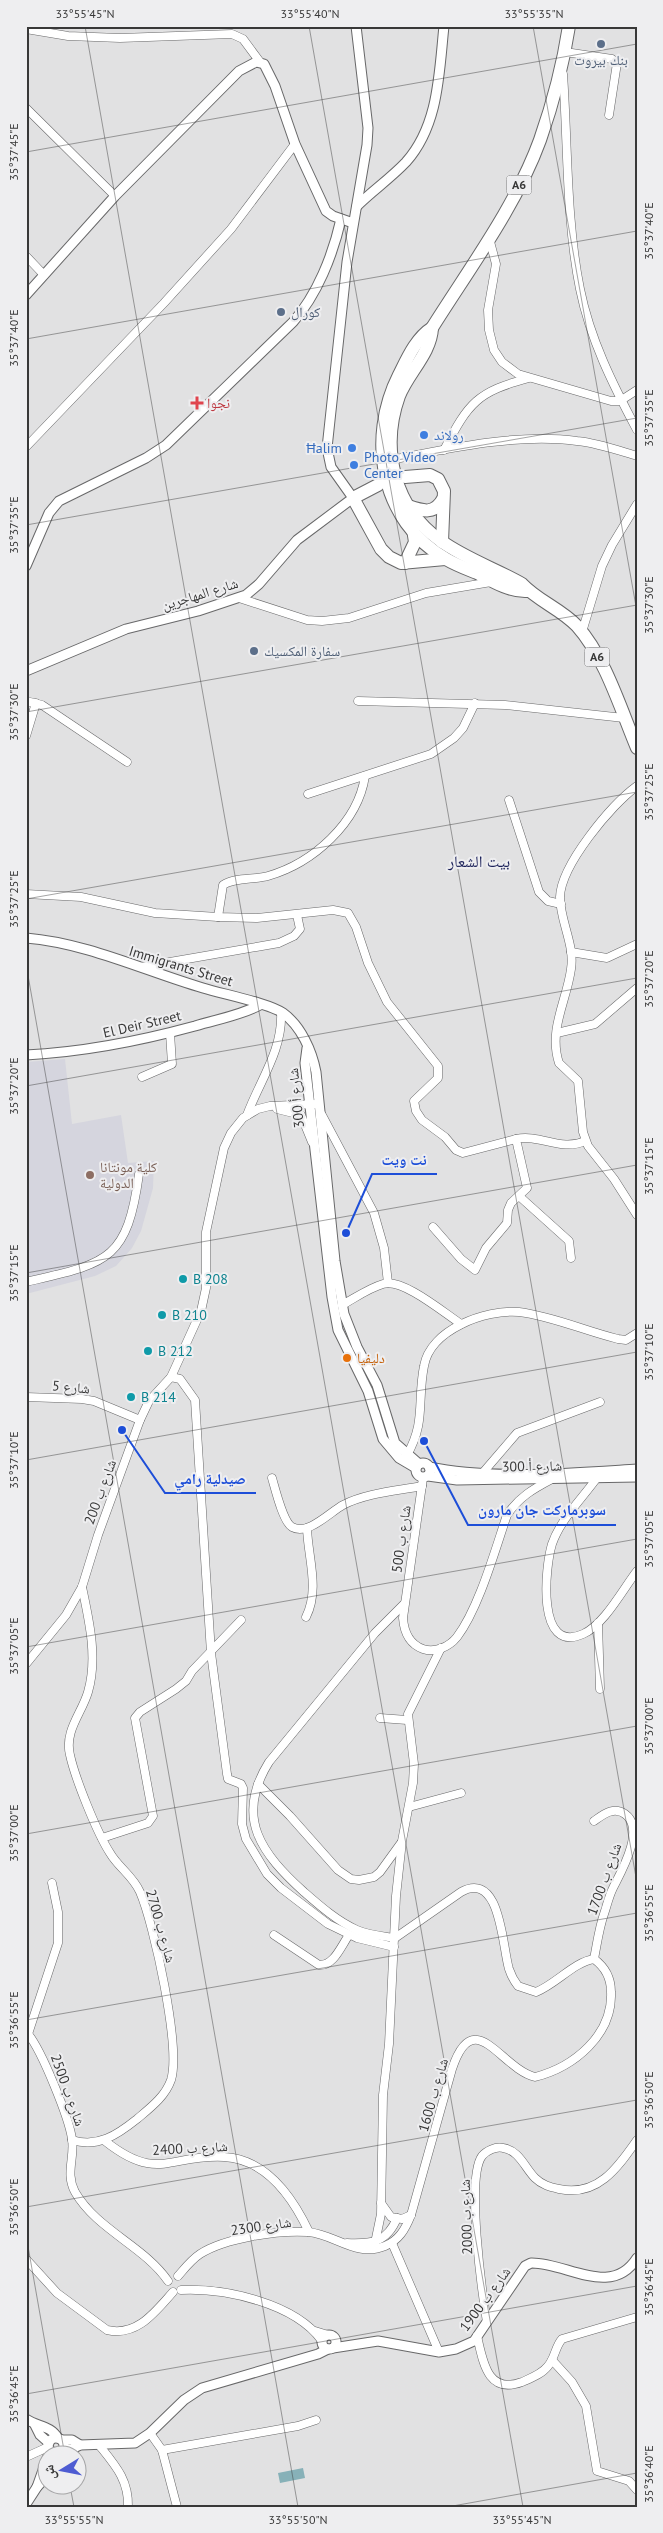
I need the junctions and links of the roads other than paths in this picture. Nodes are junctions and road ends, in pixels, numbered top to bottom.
1 (356, 26) edge
2 (444, 26) edge
3 (569, 26) edge
4 (26, 29) edge
5 (565, 52) junction
6 (260, 62) junction
7 (563, 65) junction
8 (26, 108) edge
9 (609, 115) dead end
10 (295, 144) junction
11 (115, 196) junction
12 (357, 207) junction
13 (341, 219) junction
14 (353, 223) junction
15 (488, 237) junction
16 (26, 256) edge
17 (44, 275) junction
18 (26, 295) edge
19 (432, 328) junction
20 (529, 378) junction
21 (637, 390) edge
22 (620, 401) junction
23 (637, 430) edge
24 (26, 447) edge
25 (444, 450) junction
26 (637, 456) edge
27 (391, 460) junction
28 (405, 477) dead end
29 (378, 485) dead end
30 (353, 498) junction
31 (443, 499) junction
32 (637, 504) edge
33 (408, 506) junction
34 (412, 529) junction
35 (442, 542) junction
36 (445, 559) junction
37 (405, 563) junction
38 (26, 566) edge
39 (494, 581) junction
40 (527, 591) junction
41 (239, 598) junction
42 (582, 632) junction
43 (26, 671) edge
44 (26, 701) edge
45 (358, 701) dead end
46 (36, 702) junction
47 (475, 703) junction
48 (624, 718) junction
49 (26, 736) edge
50 (637, 748) edge
51 (127, 762) dead end
52 (365, 776) junction
53 (637, 786) edge
54 (308, 794) dead end
55 (509, 800) dead end
56 (26, 894) edge
57 (561, 904) junction
58 (297, 915) junction
59 (218, 917) junction
60 (26, 938) edge
61 (637, 944) edge
62 (571, 952) junction
63 (141, 967) junction
64 (637, 988) edge
65 (260, 1005) junction
66 (281, 1012) junction
67 (170, 1033) junction
68 (556, 1033) junction
69 (307, 1048) joint
70 (26, 1055) edge
71 (142, 1077) dead end
72 (314, 1104) junction
73 (263, 1108) junction
74 (247, 1115) junction
75 (516, 1139) junction
76 (586, 1141) junction
77 (316, 1153) junction
78 (139, 1174) dead end
79 (519, 1196) junction
80 (637, 1215) edge
81 (433, 1227) dead end
82 (571, 1258) dead end
83 (26, 1282) edge
84 (388, 1283) junction
85 (338, 1307) junction
86 (461, 1324) junction
87 (637, 1333) edge
88 (365, 1362) junction
89 (356, 1367) junction
90 (171, 1377) junction
91 (26, 1397) edge
92 (600, 1402) dead end
93 (140, 1420) junction
94 (384, 1427) junction
95 (407, 1455) junction
96 (417, 1466) junction
97 (637, 1469) edge
98 (563, 1472) junction
99 (599, 1474) junction
100 (480, 1476) junction
101 (426, 1477) junction
102 (637, 1477) edge
103 (272, 1478) dead end
104 (550, 1480) junction
105 (307, 1528) junction
106 (637, 1571) edge
107 (82, 1587) junction
108 (404, 1604) junction
109 (306, 1617) dead end
110 (241, 1620) dead end
111 (598, 1623) junction
112 (441, 1648) junction
113 (211, 1653) junction
114 (26, 1664) edge
115 (600, 1689) dead end
116 (380, 1718) dead end
117 (407, 1720) junction
118 (258, 1784) junction
119 (460, 1793) dead end
120 (409, 1807) junction
121 (594, 1821) dead end
122 (102, 1838) junction
123 (402, 1841) junction
124 (52, 1883) dead end
125 (333, 1915) junction
126 (328, 1924) junction
127 (274, 1935) dead end
128 (349, 1935) junction
129 (394, 1943) junction
130 (594, 1959) junction
131 (27, 2036) edge
132 (72, 2140) junction
133 (637, 2140) edge
134 (105, 2141) junction
135 (380, 2201) junction
136 (411, 2216) junction
137 (397, 2218) junction
138 (309, 2232) junction
139 (340, 2243) junction
140 (374, 2243) junction
141 (392, 2243) junction
142 (637, 2258) edge
143 (26, 2260) edge
144 (176, 2283) junction
145 (637, 2317) edge
146 (487, 2322) junction
147 (477, 2336) junction
148 (328, 2343) junction
149 (439, 2352) junction
150 (552, 2360) junction
151 (26, 2419) edge
152 (316, 2420) dead end
153 (35, 2425) junction
154 (150, 2433) junction
155 (49, 2446) edge
156 (59, 2446) edge
157 (78, 2446) edge
158 (99, 2446) junction
159 (162, 2450) junction
160 (38, 2451) edge
161 (26, 2457) edge
162 (38, 2481) edge
163 (36, 2487) joint
164 (637, 2490) edge
165 (26, 2504) edge
166 (128, 2507) edge
167 (177, 2507) edge

1 - 12 street
2 - 12 street
3 - 5 highway, A6
4 - 6 street
5 - 7 highway, A6
5 - 9 street
6 - 10 street
6 - 11 street
7 - 15 highway, A6
7 - 22 street
8 - 11 street
10 - 13 street
10 - 24 street
11 - 17 street
12 - 14 street
13 - 14 street
13 - 38 street
14 - 30 street
15 - 19 highway, A6
15 - 20 street
16 - 17 street
17 - 18 street
19 - 27 highway, A6
19 - 34 highway, A6
20 - 22 street
20 - 25 street
21 - 22 street
22 - 23 street
25 - 26 street
25 - 27 street
27 - 33 highway, A6
28 - 31 highway
29 - 30 highway
30 - 37 highway
30 - 41 street, شارع المهاجرين
31 - 33 highway
31 - 35 highway
32 - 42 street
33 - 35 highway, A6
34 - 36 highway, A6
34 - 37 highway
35 - 40 highway, A6
36 - 37 highway
36 - 39 highway, A6
39 - 40 highway, A6
39 - 41 street
40 - 42 highway, A6
41 - 43 street, شارع المهاجرين
42 - 48 highway, A6
44 - 46 street
45 - 47 street
46 - 49 street
46 - 51 street
47 - 48 street
47 - 52 street
48 - 50 highway, A6
52 - 54 street
52 - 59 street
53 - 57 street
55 - 57 street
56 - 59 street
57 - 62 street
58 - 59 street
58 - 63 street
58 - 75 street
60 - 63 street, Immigrants Street
61 - 62 street
62 - 68 street
63 - 65 street, Immigrants Street
64 - 68 street
65 - 66 street, Immigrants Street
65 - 67 street, El Deir Street
66 - 69 street, Immigrants Street
66 - 74 street
67 - 70 street, El Deir Street
67 - 71 street
68 - 76 street
69 - 72 street, شارع أ 300
72 - 73 street, شارع ب 200
72 - 77 street, شارع أ 300
72 - 84 street
72 - 85 street, شارع أ 300
73 - 74 street, شارع ب 200
73 - 77 street
74 - 90 street, شارع ب 200
75 - 76 street
75 - 79 street
76 - 80 street
77 - 85 street, شارع أ 300
78 - 83 street
79 - 81 street
79 - 82 street
84 - 85 street
84 - 86 street
85 - 88 street, شارع أ 300
85 - 89 street, شارع أ 300
86 - 87 street
86 - 95 street
88 - 89 street
88 - 94 street, شارع أ 300
89 - 94 street, شارع أ 300
90 - 93 street, شارع ب 200
90 - 113 street
91 - 93 street, شارع 5
92 - 100 street
93 - 107 street, شارع ب 200
94 - 95 street, شارع أ 300
94 - 96 street, شارع أ 300
95 - 96 street, شارع أ 300
96 - 101 street
96 - 101 street, شارع أ 300
97 - 99 street, شارع أ 300
98 - 99 street, شارع أ 300
98 - 100 street, شارع أ 300
98 - 104 street
99 - 102 street, شارع أ 300
99 - 104 street, شارع أ 300
99 - 111 street
100 - 101 street, شارع أ 300
100 - 104 street, شارع أ 300
101 - 105 street
101 - 108 street, شارع ب 500
103 - 105 street
104 - 112 street
105 - 109 street
106 - 111 street
107 - 114 street, شارع ب 200
107 - 122 street, شارع ب 2700
108 - 112 street, شارع ب 500
108 - 118 street
110 - 113 street
111 - 115 street
112 - 117 street
113 - 122 street
113 - 126 street
116 - 117 street
117 - 120 street
118 - 123 street
118 - 125 street
119 - 120 street
120 - 123 street
121 - 130 street, شارع ب 1700
122 - 134 street, شارع ب 2700
123 - 129 street
124 - 131 street, شارع ب 2500
125 - 126 street
125 - 129 street
126 - 128 street
127 - 128 street
128 - 129 street
129 - 130 street
129 - 135 street
130 - 136 street, شارع ب 1600
131 - 132 street, شارع ب 2500
132 - 134 street
132 - 144 street, شارع ب 2500
133 - 146 street, شارع ب 2000
134 - 138 street, شارع ب 2400
135 - 137 street
135 - 140 street
136 - 137 street
136 - 141 street, شارع ب 1600
137 - 140 street
138 - 139 street, شارع 2300
138 - 144 street, شارع 2300
139 - 140 street
139 - 141 street
141 - 149 street
142 - 146 street, شارع ب 1900
143 - 144 street
144 - 148 street
145 - 150 street
146 - 147 street, شارع ب 1900
147 - 149 street, شارع ب 1900
147 - 150 street
148 - 149 street, شارع ب 1900
148 - 154 street
150 - 164 street
151 - 153 street
152 - 159 street
153 - 155 street
153 - 156 street
154 - 158 street
154 - 159 street
157 - 158 street
158 - 166 street
159 - 167 street
160 - 161 street
162 - 163 street
163 - 165 street

